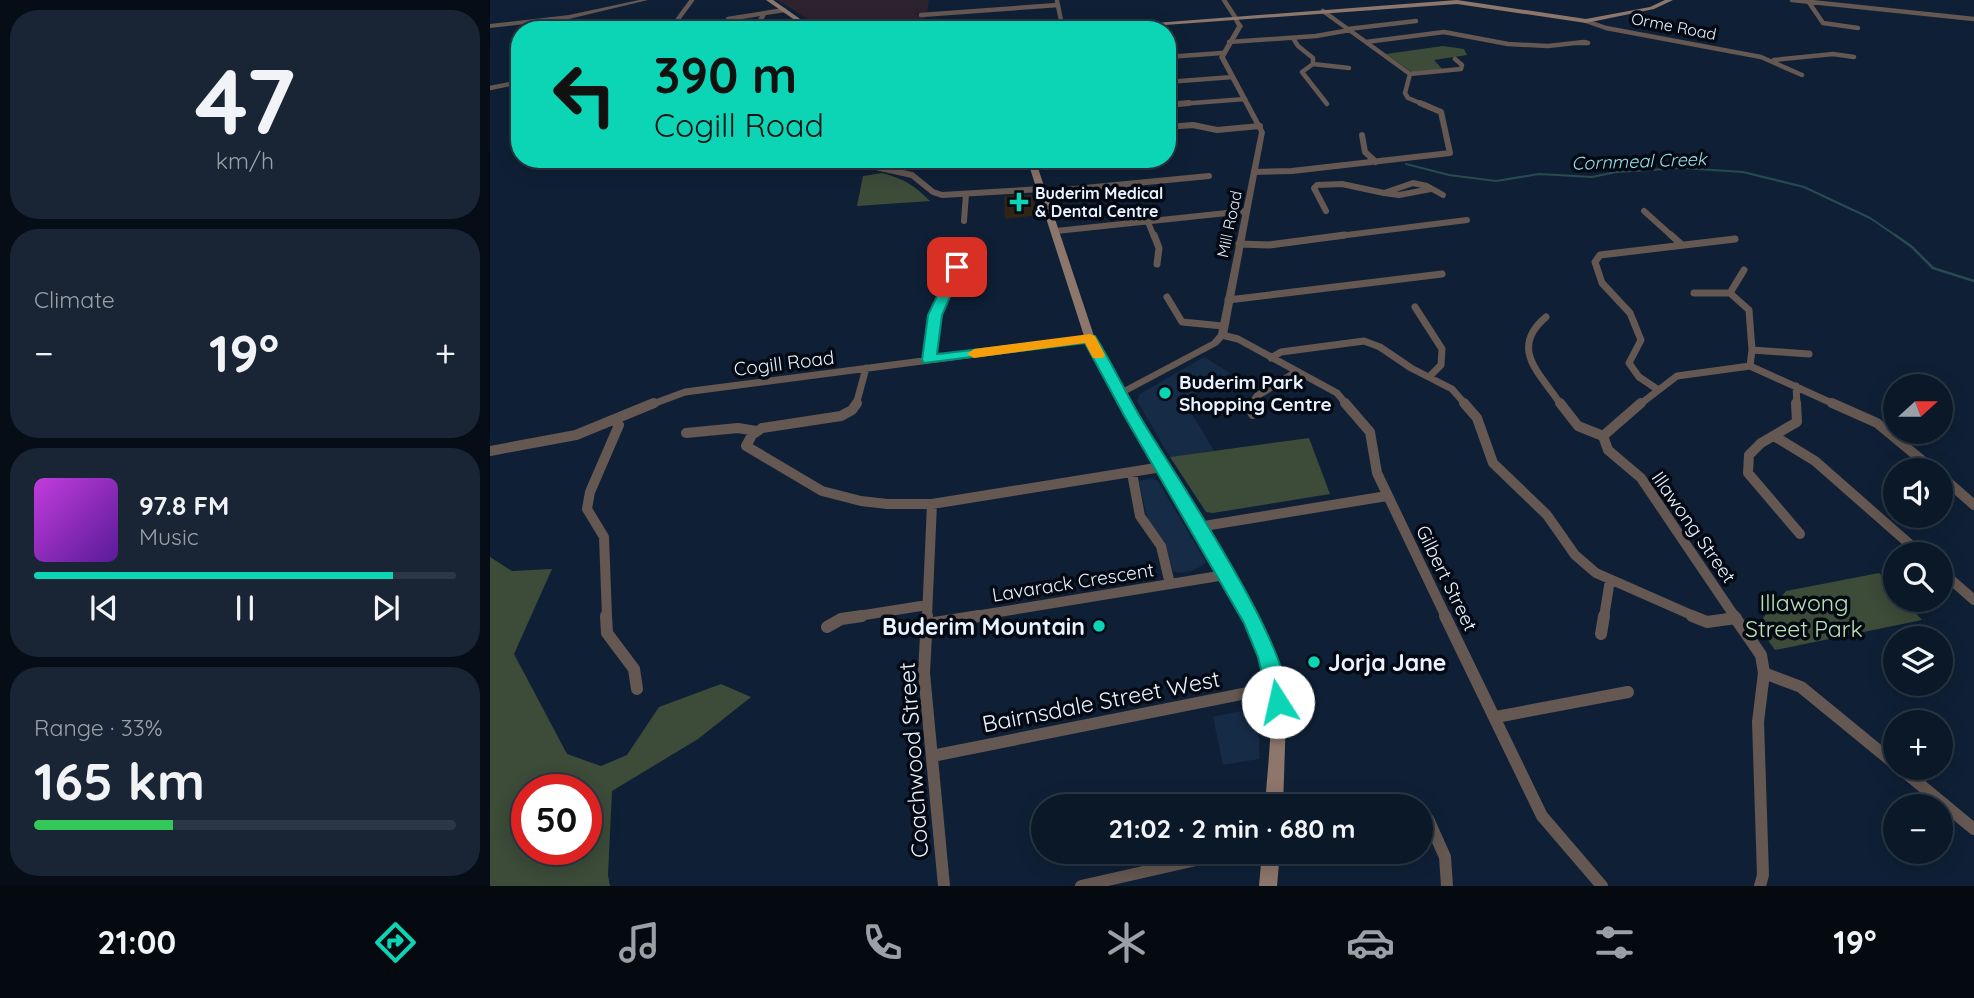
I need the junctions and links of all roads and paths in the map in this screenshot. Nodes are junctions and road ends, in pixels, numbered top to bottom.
1 (646, 0) edge
2 (692, 0) edge
3 (769, 0) edge
4 (1224, 0) edge
5 (1670, 0) edge
6 (1792, 0) edge
7 (637, 1) edge
8 (1456, 1) edge
9 (1808, 1) edge
10 (1057, 3) edge
11 (784, 10) junction
12 (1323, 11) junction
13 (764, 14) junction
14 (921, 15) dead end
15 (1235, 18) junction
16 (1974, 19) edge
17 (537, 21) edge
18 (676, 21) edge
19 (727, 21) edge
20 (760, 21) edge
21 (800, 21) edge
22 (1062, 21) edge
23 (1416, 21) dead end
24 (1586, 21) junction
25 (1176, 22) edge
26 (511, 24) edge
27 (490, 26) edge
28 (1858, 28) dead end
29 (1349, 30) junction
30 (1293, 38) junction
31 (1229, 42) junction
32 (1366, 42) junction
33 (1574, 43) dead end
34 (1222, 53) junction
35 (1176, 56) edge
36 (1853, 57) dead end
37 (1455, 59) dead end
38 (1772, 60) junction
39 (1312, 64) junction
40 (1349, 68) dead end
41 (1410, 74) junction
42 (1802, 75) dead end
43 (1233, 77) junction
44 (1176, 81) edge
45 (511, 84) edge
46 (490, 88) edge
47 (1245, 99) junction
48 (1176, 104) edge
49 (1327, 104) dead end
50 (1176, 126) edge
51 (1260, 126) junction
52 (1362, 135) dead end
53 (1376, 162) junction
54 (1332, 167) junction
55 (880, 168) edge
56 (1034, 168) edge
57 (1254, 172) junction
58 (1209, 176) dead end
59 (1342, 184) junction
60 (1433, 189) junction
61 (1043, 191) junction
62 (1384, 193) junction
63 (966, 194) junction
64 (1443, 195) dead end
65 (1246, 211) junction
66 (1326, 211) dead end
67 (1643, 211) dead end
68 (1466, 220) dead end
69 (964, 221) dead end
70 (1149, 222) junction
71 (1056, 231) junction
72 (1735, 239) dead end
73 (1239, 244) junction
74 (1681, 244) junction
75 (1157, 264) dead end
76 (957, 267) dead end
77 (1744, 270) dead end
78 (1442, 274) dead end
79 (1694, 293) dead end
80 (1730, 293) junction
81 (1167, 297) dead end
82 (1228, 300) junction
83 (1415, 307) dead end
84 (1546, 317) dead end
85 (1222, 330) junction
86 (1090, 339) junction
87 (1752, 350) junction
88 (1809, 354) dead end
89 (1271, 358) junction
90 (929, 360) junction
91 (1750, 366) junction
92 (866, 368) junction
93 (1296, 372) junction
94 (1430, 376) junction
95 (1796, 386) junction
96 (1657, 389) junction
97 (1119, 394) junction
98 (1253, 414) dead end
99 (615, 419) junction
100 (756, 431) junction
101 (686, 433) dead end
102 (1603, 436) junction
103 (1774, 436) junction
104 (490, 451) edge
105 (1919, 458) edge
106 (1162, 467) junction
107 (1132, 473) junction
108 (1953, 487) edge
109 (1387, 496) junction
110 (932, 505) junction
111 (1974, 505) edge
112 (1198, 527) junction
113 (1800, 534) dead end
114 (1907, 542) edge
115 (1225, 575) junction
116 (1610, 580) junction
117 (1953, 582) edge
118 (1170, 584) junction
119 (1974, 600) edge
120 (927, 605) junction
121 (1736, 618) junction
122 (928, 624) junction
123 (827, 627) dead end
124 (1601, 634) dead end
125 (1764, 674) junction
126 (1277, 687) junction
127 (637, 689) dead end
128 (1629, 692) dead end
129 (1496, 717) junction
130 (1883, 754) edge
131 (932, 756) junction
132 (1915, 780) edge
133 (1274, 794) edge
134 (1972, 824) edge
135 (1433, 830) edge
136 (1178, 864) edge
137 (1270, 864) edge
138 (944, 886) edge
139 (1081, 886) edge
140 (1269, 886) edge
141 (1447, 886) edge
142 (1602, 886) edge
143 (1760, 886) edge

1 - 7 street
2 - 18 street
3 - 11 main road
4 - 15 street
5 - 24 main road
6 - 9 street
7 - 17 street
8 - 12 main road, Orme Road
8 - 24 main road, Orme Road
9 - 16 street
9 - 28 street
10 - 14 street
10 - 22 street
11 - 13 street
11 - 21 main road
12 - 15 main road, Orme Road
12 - 29 street
13 - 19 street
13 - 20 street
15 - 25 main road, Orme Road
15 - 31 street
23 - 29 street
24 - 38 street, Orme Road
26 - 27 street
29 - 30 street
29 - 32 street
30 - 31 street
30 - 39 street
31 - 34 street
32 - 33 street
32 - 41 street
34 - 35 street
34 - 43 street
36 - 38 street
37 - 41 street
38 - 42 street, Orme Road
39 - 40 street
39 - 49 street
41 - 53 street
43 - 44 street
43 - 47 street
45 - 46 street
47 - 48 street
47 - 51 street
50 - 51 street
51 - 57 street, Mill Road
52 - 53 street
53 - 54 street
54 - 57 street
54 - 59 street
55 - 63 street
56 - 61 main road
57 - 65 street, Mill Road
58 - 61 street
59 - 62 street
59 - 66 street
60 - 62 street
60 - 62 street
60 - 64 street
61 - 63 street
61 - 71 main road
63 - 69 street
65 - 70 street
65 - 73 street, Mill Road
67 - 74 street
68 - 73 street
70 - 71 street
70 - 75 street
71 - 86 main road
72 - 74 street
73 - 82 street, Mill Road
74 - 96 street
76 - 90 street
77 - 80 street
78 - 82 street
79 - 80 street
80 - 87 street
81 - 85 street, Gilbert Street
82 - 85 street, Mill Road
83 - 94 street
84 - 102 street, Illawong Street
85 - 89 street, Gilbert Street
85 - 97 street
86 - 90 street, Cogill Road
86 - 97 main road
87 - 88 street
87 - 91 street
89 - 93 street, Gilbert Street
89 - 94 street
90 - 92 street, Cogill Road
91 - 95 street
91 - 96 street
92 - 99 street, Cogill Road
92 - 100 street
93 - 98 street
93 - 109 street, Gilbert Street
94 - 116 street
95 - 103 street
95 - 105 street
96 - 102 street
97 - 106 main road
99 - 104 street, Cogill Road
99 - 127 street
100 - 101 street
100 - 110 street
102 - 121 street, Illawong Street
103 - 113 street
103 - 114 street
106 - 107 street
106 - 112 main road
107 - 110 street
107 - 118 street
108 - 111 street
109 - 112 street
109 - 129 street, Gilbert Street
110 - 120 street, Coachwood Street
112 - 115 main road
115 - 118 street, Lavarack Crescent
115 - 126 main road
116 - 121 street
116 - 124 street
117 - 119 street
118 - 122 street, Lavarack Crescent
120 - 122 street, Coachwood Street
120 - 123 street
121 - 125 street, Illawong Street
122 - 131 street, Coachwood Street
125 - 130 street
125 - 143 street
126 - 131 street, Bairnsdale Street West
126 - 133 main road
128 - 129 street
129 - 142 street, Gilbert Street
131 - 138 street, Coachwood Street
132 - 134 street
135 - 141 street
136 - 139 street
137 - 140 main road

